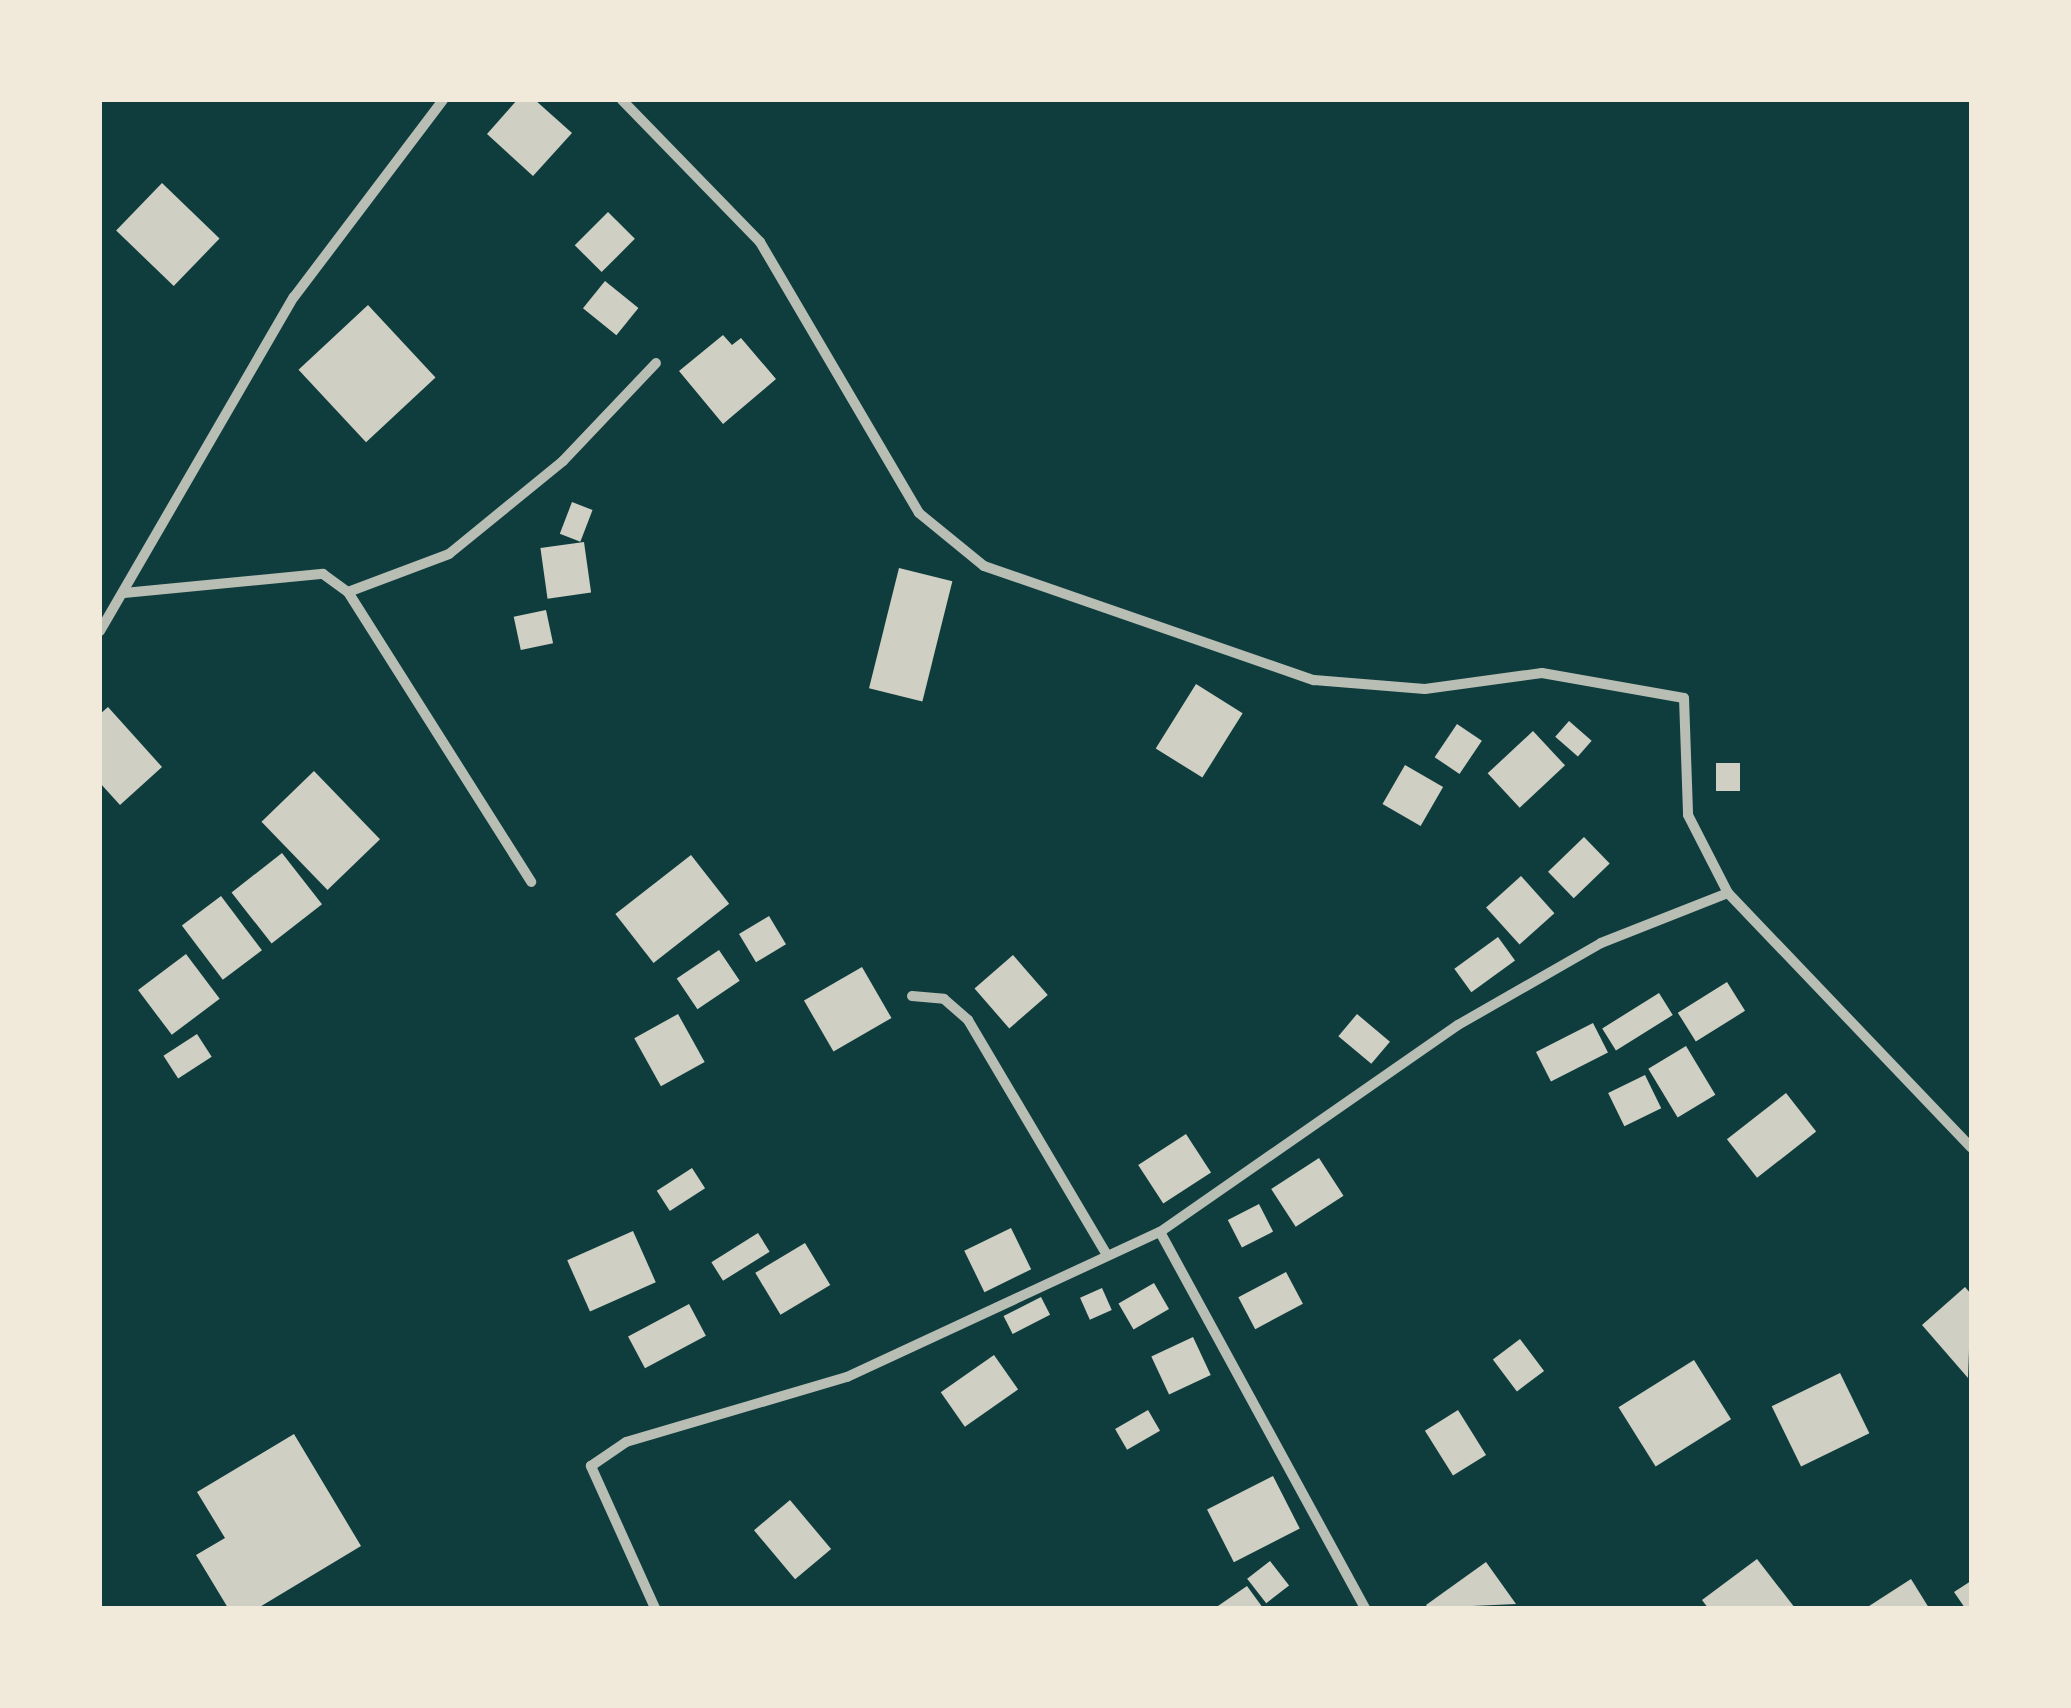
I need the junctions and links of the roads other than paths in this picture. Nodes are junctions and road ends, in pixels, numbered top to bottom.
1 (443, 100) edge
2 (622, 100) edge
3 (656, 363) dead end
4 (348, 592) junction
5 (124, 593) junction
6 (100, 631) edge
7 (531, 882) dead end
8 (1728, 893) junction
9 (912, 996) dead end
10 (1971, 1148) edge
11 (1160, 1232) junction
12 (1106, 1253) junction
13 (655, 1608) edge
14 (1364, 1608) edge

1 - 5 street
2 - 8 street
3 - 4 street
4 - 5 street
4 - 7 street
5 - 6 street
8 - 10 street
8 - 11 street
9 - 12 street
11 - 12 street
11 - 14 street
12 - 13 street

